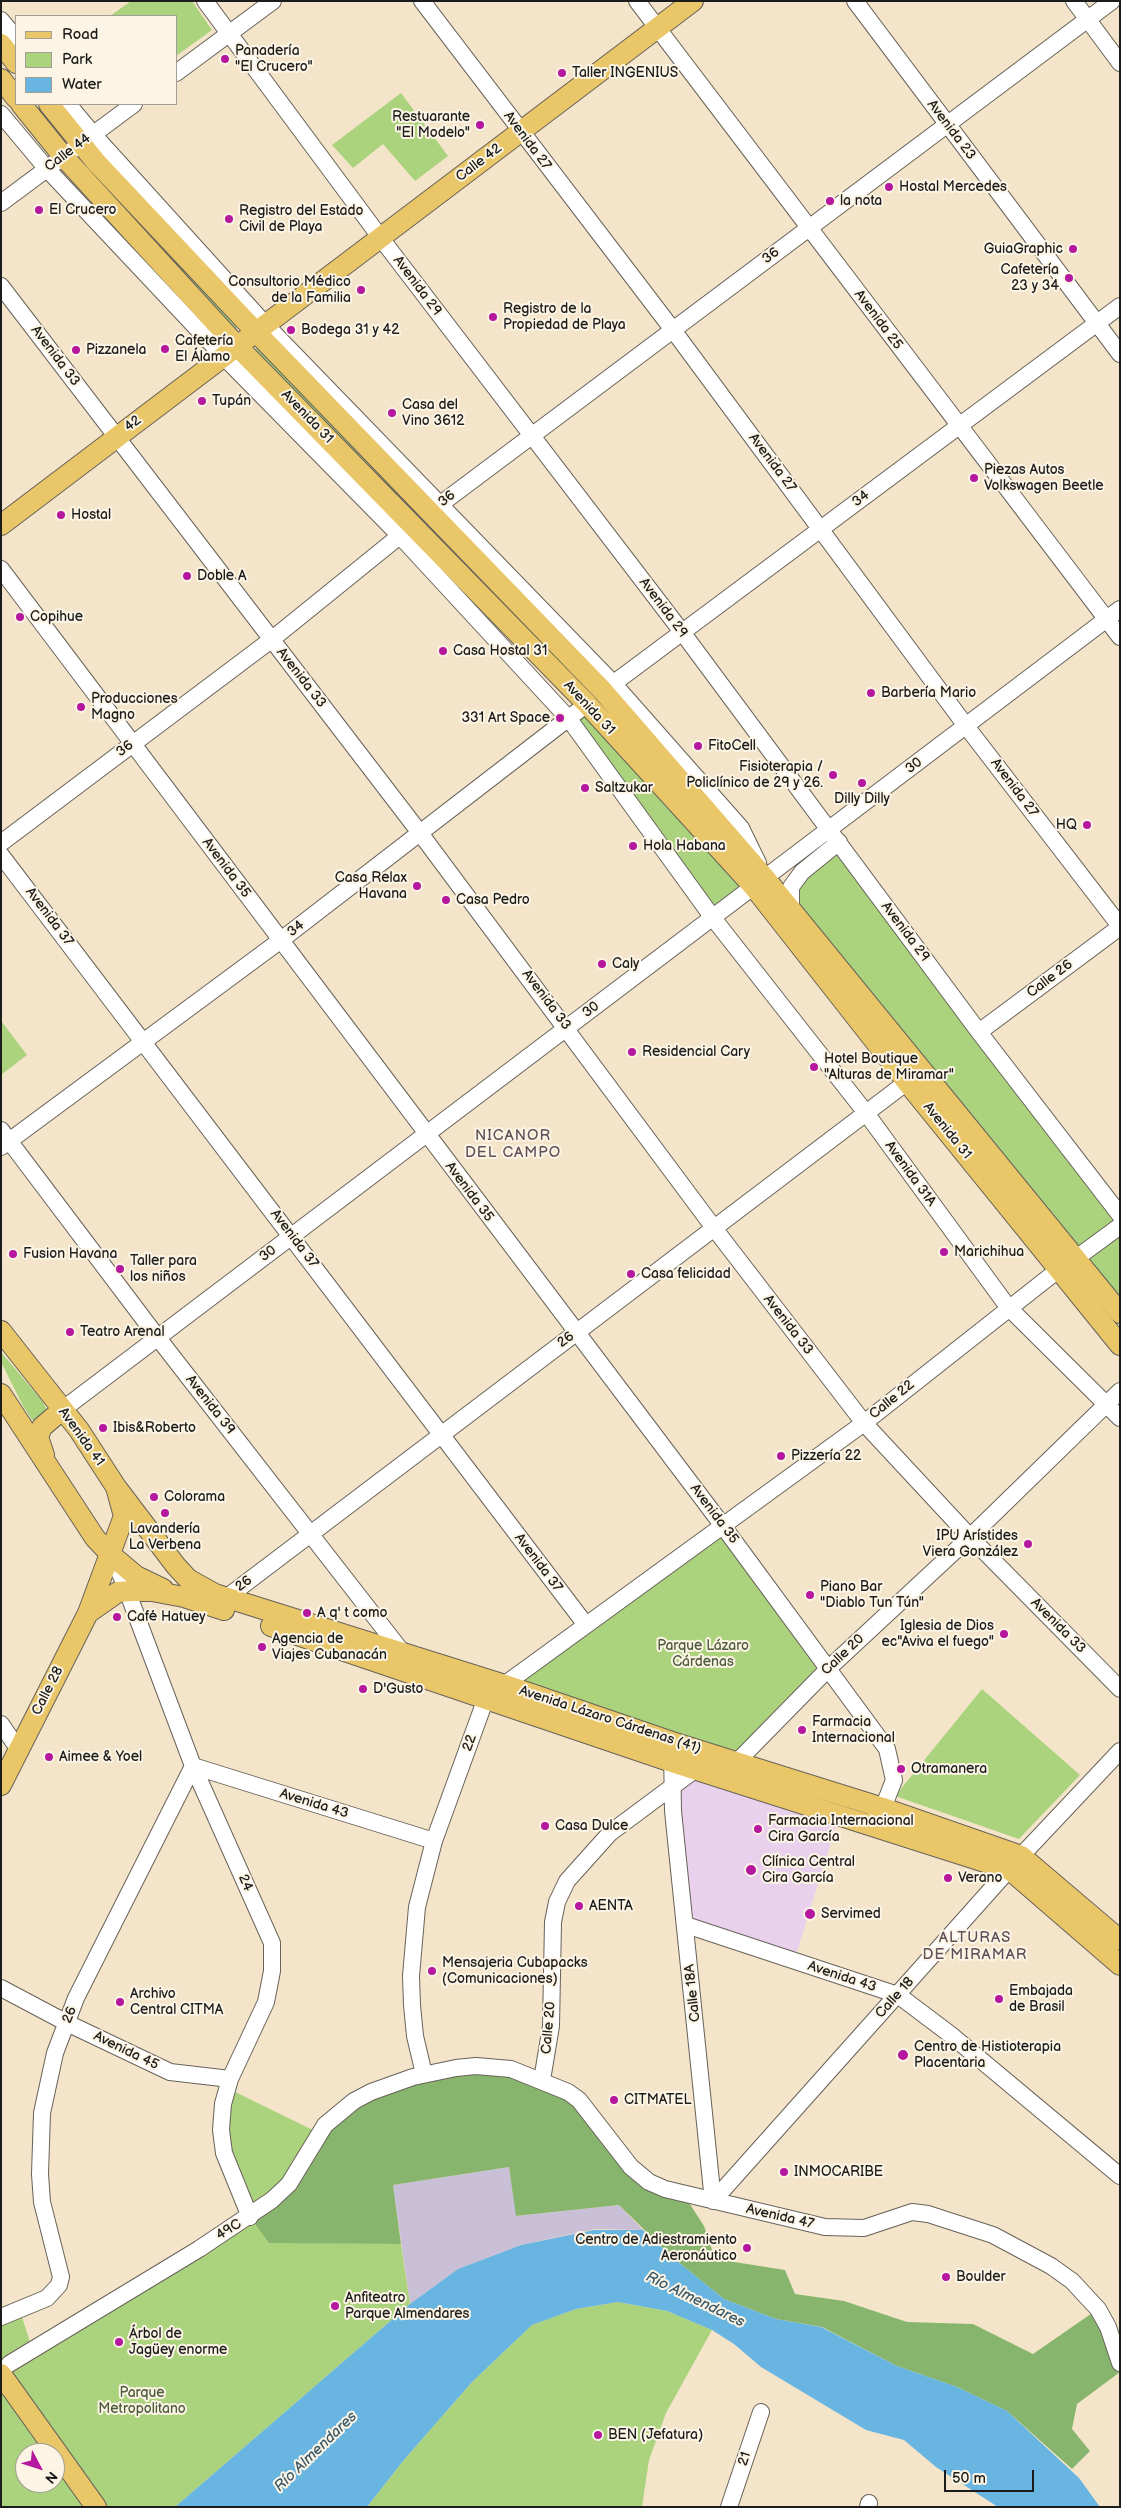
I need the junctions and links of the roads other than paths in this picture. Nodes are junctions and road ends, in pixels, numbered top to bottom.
1 (205, 1) edge
2 (273, 1) edge
3 (422, 1) edge
4 (637, 1) edge
5 (694, 1) edge
6 (855, 1) edge
7 (1074, 1) edge
8 (1112, 1) edge
9 (1, 20) edge
10 (1088, 20) junction
11 (658, 28) junction
12 (229, 34) junction
13 (15, 37) edge
14 (1, 44) edge
15 (15, 62) edge
16 (1120, 63) edge
17 (178, 72) edge
18 (1, 79) edge
19 (15, 97) edge
20 (22, 105) edge
21 (50, 105) edge
22 (69, 105) edge
23 (133, 105) edge
24 (1, 114) edge
25 (947, 125) junction
26 (520, 132) junction
27 (86, 139) junction
28 (63, 156) junction
29 (47, 169) junction
30 (1, 203) edge
31 (810, 228) junction
32 (380, 238) junction
33 (1, 286) edge
34 (1120, 306) edge
35 (1097, 324) junction
36 (260, 328) junction
37 (672, 330) junction
38 (230, 351) junction
39 (1120, 354) edge
40 (958, 427) junction
41 (531, 436) junction
42 (116, 437) junction
43 (435, 508) junction
44 (1, 525) edge
45 (821, 529) junction
46 (406, 531) junction
47 (1, 569) edge
48 (1120, 609) edge
49 (1106, 620) junction
50 (682, 632) junction
51 (1120, 638) edge
52 (271, 640) junction
53 (608, 687) junction
54 (586, 704) junction
55 (569, 719) junction
56 (966, 726) junction
57 (133, 744) junction
58 (420, 833) junction
59 (834, 836) junction
60 (1, 843) edge
61 (1, 855) edge
62 (759, 883) junction
63 (791, 909) junction
64 (712, 918) junction
65 (1120, 927) edge
66 (281, 940) junction
67 (567, 1028) junction
68 (979, 1032) junction
69 (143, 1043) junction
70 (907, 1082) junction
71 (866, 1113) junction
72 (426, 1135) junction
73 (4, 1139) edge
74 (1120, 1216) edge
75 (1120, 1226) edge
76 (714, 1228) junction
77 (292, 1236) junction
78 (1074, 1259) junction
79 (1058, 1270) junction
80 (1008, 1307) junction
81 (1120, 1313) edge
82 (1, 1331) edge
83 (576, 1333) junction
84 (158, 1338) junction
85 (1120, 1345) edge
86 (1120, 1392) edge
87 (1, 1394) edge
88 (1105, 1404) junction
89 (62, 1410) junction
90 (1120, 1418) edge
91 (864, 1423) junction
92 (441, 1435) junction
93 (49, 1465) junction
94 (119, 1493) junction
95 (80, 1513) junction
96 (723, 1526) junction
97 (310, 1534) junction
98 (970, 1537) junction
99 (95, 1538) junction
100 (111, 1555) junction
101 (127, 1591) junction
102 (178, 1596) junction
103 (226, 1598) junction
104 (91, 1605) junction
105 (586, 1625) junction
106 (404, 1654) junction
107 (829, 1668) junction
108 (422, 1677) junction
109 (505, 1685) junction
110 (1120, 1689) edge
111 (486, 1698) junction
112 (1, 1724) edge
113 (672, 1742) junction
114 (19, 1750) junction
115 (1120, 1751) edge
116 (735, 1761) junction
117 (672, 1762) junction
118 (193, 1766) junction
119 (696, 1769) junction
120 (723, 1777) junction
121 (1, 1784) edge
122 (672, 1786) junction
123 (883, 1808) junction
124 (870, 1824) junction
125 (434, 1841) junction
126 (1016, 1863) junction
127 (686, 1925) junction
128 (1120, 1940) edge
129 (1120, 1965) edge
130 (1, 1988) edge
131 (898, 1995) junction
132 (67, 2023) junction
133 (424, 2074) junction
134 (230, 2079) junction
135 (542, 2080) junction
136 (1120, 2176) edge
137 (713, 2201) junction
138 (250, 2217) junction
139 (1, 2317) edge
140 (1120, 2362) edge
141 (5, 2369) edge
142 (761, 2412) dead end
143 (96, 2507) edge
144 (729, 2507) edge

1 - 12 street, Avenida 29
2 - 12 street
3 - 26 street, Avenida 27
4 - 11 street, Avenida 25
5 - 11 main road, Calle 42
6 - 25 street, Avenida 23
7 - 10 street
8 - 10 street, 36
9 - 13 street
10 - 16 street
10 - 25 street, 36
11 - 26 main road, Calle 42
11 - 31 street, Avenida 25
12 - 17 street
12 - 32 street, Avenida 29
14 - 15 main road
18 - 19 main road
20 - 28 main road, Avenida 31
21 - 27 main road, Avenida 31
22 - 27 street, Avenida 31
23 - 27 street, Calle 44
24 - 29 street, Avenida 31
25 - 31 street, 36
25 - 35 street, Avenida 23
26 - 32 main road, Calle 42
26 - 37 street, Avenida 27
27 - 28 street, Calle 44
27 - 36 main road, Avenida 31
28 - 29 street, Calle 44
28 - 38 main road, Avenida 31
29 - 30 street, Calle 44
29 - 38 street, Avenida 31
31 - 37 street, 36
31 - 40 street, Avenida 25
32 - 36 main road, Calle 42
32 - 41 street, Avenida 29
33 - 42 street, Avenida 33
34 - 35 street, 34
35 - 39 street, Avenida 23
35 - 40 street, 34
36 - 38 main road, 42
36 - 43 main road, Avenida 31
37 - 41 street, 36
37 - 45 street, Avenida 27
38 - 42 main road, 42
38 - 46 main road, Avenida 31
40 - 45 street, 34
40 - 49 street, Avenida 25
41 - 43 street, 36
41 - 50 street, Avenida 29
42 - 44 main road, 42
42 - 52 street, Avenida 33
43 - 53 main road, Avenida 31
45 - 50 street, 34
45 - 56 street, Avenida 27
46 - 52 street, 36
46 - 54 main road, Avenida 31
46 - 55 street, Avenida 31
47 - 57 street, Avenida 35
48 - 49 street, 30
49 - 51 street, Avenida 25
49 - 56 street, 30
50 - 53 street, 34
50 - 59 street, Avenida 29
52 - 57 street, 36
52 - 58 street, Avenida 33
53 - 62 main road, Avenida 31
54 - 55 street, 34
54 - 62 main road, Avenida 31
55 - 58 street, 34
55 - 64 street, Avenida 31
56 - 59 street, 30
56 - 65 street, Avenida 27
57 - 60 street, 36
57 - 66 street, Avenida 35
58 - 66 street, 34
58 - 67 street, Avenida 33
59 - 62 street, 30
59 - 63 street
59 - 68 street, Avenida 29
61 - 69 street, Avenida 37
62 - 63 main road, Avenida 31
62 - 64 street, 30
62 - 70 main road, Avenida 31
63 - 78 main road, Avenida 31
64 - 67 street, 30
64 - 71 street, Avenida 31A
65 - 68 street, Calle 26
66 - 69 street, 34
66 - 72 street, Avenida 35
67 - 72 street, 30
67 - 76 street, Avenida 33
68 - 74 street, Avenida 29
69 - 73 street, 34
69 - 77 street, Avenida 37
70 - 71 street, 26
70 - 79 main road, Avenida 31
71 - 76 street, 26
71 - 80 street, Avenida 31A
72 - 77 street, 30
72 - 83 street, Avenida 35
73 - 84 street, Avenida 39
75 - 78 street
76 - 83 street, 26
76 - 91 street, Avenida 33
77 - 84 street, 30
77 - 92 street, Avenida 37
78 - 81 main road, Avenida 31
79 - 80 street, Calle 22
79 - 85 main road, Avenida 31
80 - 88 street, Avenida 31A
80 - 91 street, Calle 22
82 - 89 main road, Avenida 41
83 - 92 street, 26
83 - 96 street, Avenida 35
84 - 89 street, 30
84 - 97 street, Avenida 39
86 - 88 street, Calle 20
87 - 93 main road
88 - 90 street, Avenida 31A
88 - 98 street, Calle 20
89 - 93 main road
89 - 94 main road, Avenida 41
91 - 96 street, Calle 22
91 - 98 street, Avenida 33
92 - 97 street, 26
92 - 105 street, Avenida 37
93 - 95 main road
94 - 95 main road
94 - 100 main road
94 - 103 main road, Avenida Lázaro Cárdenas (41)
95 - 99 main road
96 - 105 street
96 - 107 street, Avenida 35
97 - 103 street, 26
97 - 106 street, Avenida 39
98 - 107 street, Calle 20
98 - 110 street, Avenida 33
99 - 100 main road, Avenida Lázaro Cárdenas (41)
99 - 104 main road, Calle 28
100 - 101 street, 24
100 - 102 main road, Avenida Lázaro Cárdenas (41)
100 - 104 main road, Calle 28
101 - 102 main road, Avenida Lázaro Cárdenas (41)
101 - 104 main road, Avenida Lázaro Cárdenas (41)
101 - 118 street, 24
102 - 108 main road, Avenida Lázaro Cárdenas (41)
103 - 106 main road, Avenida Lázaro Cárdenas (41)
104 - 114 main road, Calle 28
105 - 109 street
106 - 108 street, Avenida 39
106 - 109 main road, Avenida Lázaro Cárdenas (41)
107 - 116 street, Calle 20
107 - 123 street, Avenida 35
108 - 111 main road, Avenida Lázaro Cárdenas (41)
109 - 111 street
109 - 113 main road, Avenida Lázaro Cárdenas (41)
111 - 117 main road, Avenida Lázaro Cárdenas (41)
111 - 125 street, 22
112 - 114 street
113 - 116 main road, Avenida Lázaro Cárdenas (41)
113 - 117 street
114 - 121 main road, Calle 28
115 - 126 street, Calle 18
116 - 120 street, Calle 20
116 - 123 main road, Avenida Lázaro Cárdenas (41)
117 - 119 main road, Avenida Lázaro Cárdenas (41)
117 - 122 street
118 - 125 street, Avenida 43
118 - 132 street, 26
118 - 134 street, 24
119 - 120 main road, Avenida Lázaro Cárdenas (41)
119 - 122 street, Calle 20
120 - 124 main road, Avenida Lázaro Cárdenas (41)
122 - 127 street, Calle 18A
122 - 135 street, Calle 20
123 - 124 street, Avenida 35
123 - 126 main road, Avenida Lázaro Cárdenas (41)
124 - 126 main road, Avenida Lázaro Cárdenas (41)
125 - 133 street, 22
126 - 128 main road, Avenida Lázaro Cárdenas (41)
126 - 129 main road, Avenida Lázaro Cárdenas (41)
126 - 131 street, Calle 18
127 - 131 street, Avenida 43
127 - 137 street, Calle 18A
130 - 132 street, Avenida 45
131 - 136 street, Avenida 43
131 - 137 street, Calle 18
132 - 134 street, Avenida 45
132 - 139 street, 26
133 - 135 street, Avenida 47
133 - 138 street, 49C
134 - 138 street, 24
135 - 137 street, Avenida 47
137 - 140 street, Avenida 47
138 - 141 street, 49C
141 - 143 main road
142 - 144 street, 21

